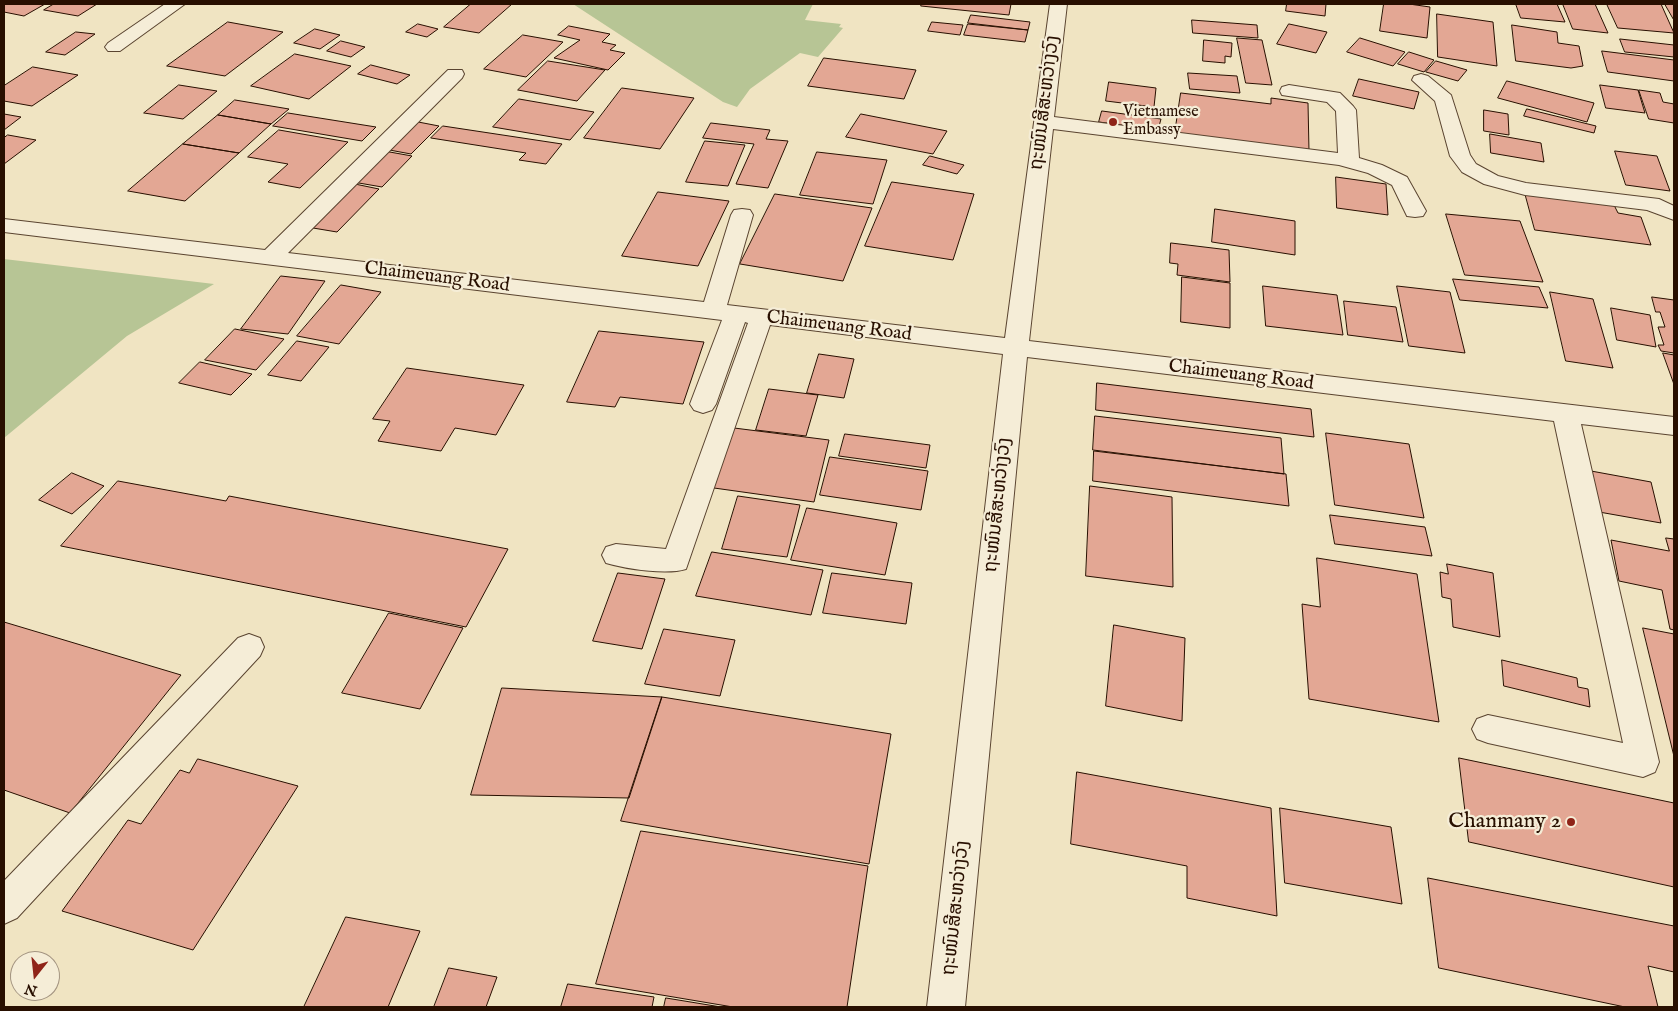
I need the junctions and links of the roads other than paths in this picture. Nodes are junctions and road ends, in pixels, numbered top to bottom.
1 (176, 4) edge
2 (1058, 4) edge
3 (114, 47) dead end
4 (455, 74) dead end
5 (1421, 80) dead end
6 (1290, 91) dead end
7 (1044, 122) junction
8 (1349, 161) junction
9 (1415, 211) dead end
10 (1674, 214) edge
11 (742, 216) dead end
12 (4, 226) edge
13 (270, 258) junction
14 (737, 315) junction
15 (1016, 349) junction
16 (703, 404) dead end
17 (1566, 415) junction
18 (1674, 426) edge
19 (616, 555) dead end
20 (249, 647) dead end
21 (1488, 729) dead end
22 (4, 906) edge
23 (946, 1007) edge

1 - 3 street
2 - 7 street, ຖະໜົນສີສະຫວ່າງວົງ
4 - 13 street
5 - 10 street
6 - 8 street
7 - 8 street
7 - 15 street, ຖະໜົນສີສະຫວ່າງວົງ
8 - 9 street
11 - 14 street
12 - 13 street, Chaimeuang Road
13 - 14 street, Chaimeuang Road
14 - 15 street, Chaimeuang Road
14 - 16 street
14 - 19 street
15 - 17 street, Chaimeuang Road
15 - 23 street, ຖະໜົນສີສະຫວ່າງວົງ
17 - 18 street, Chaimeuang Road
17 - 21 street
20 - 22 street

